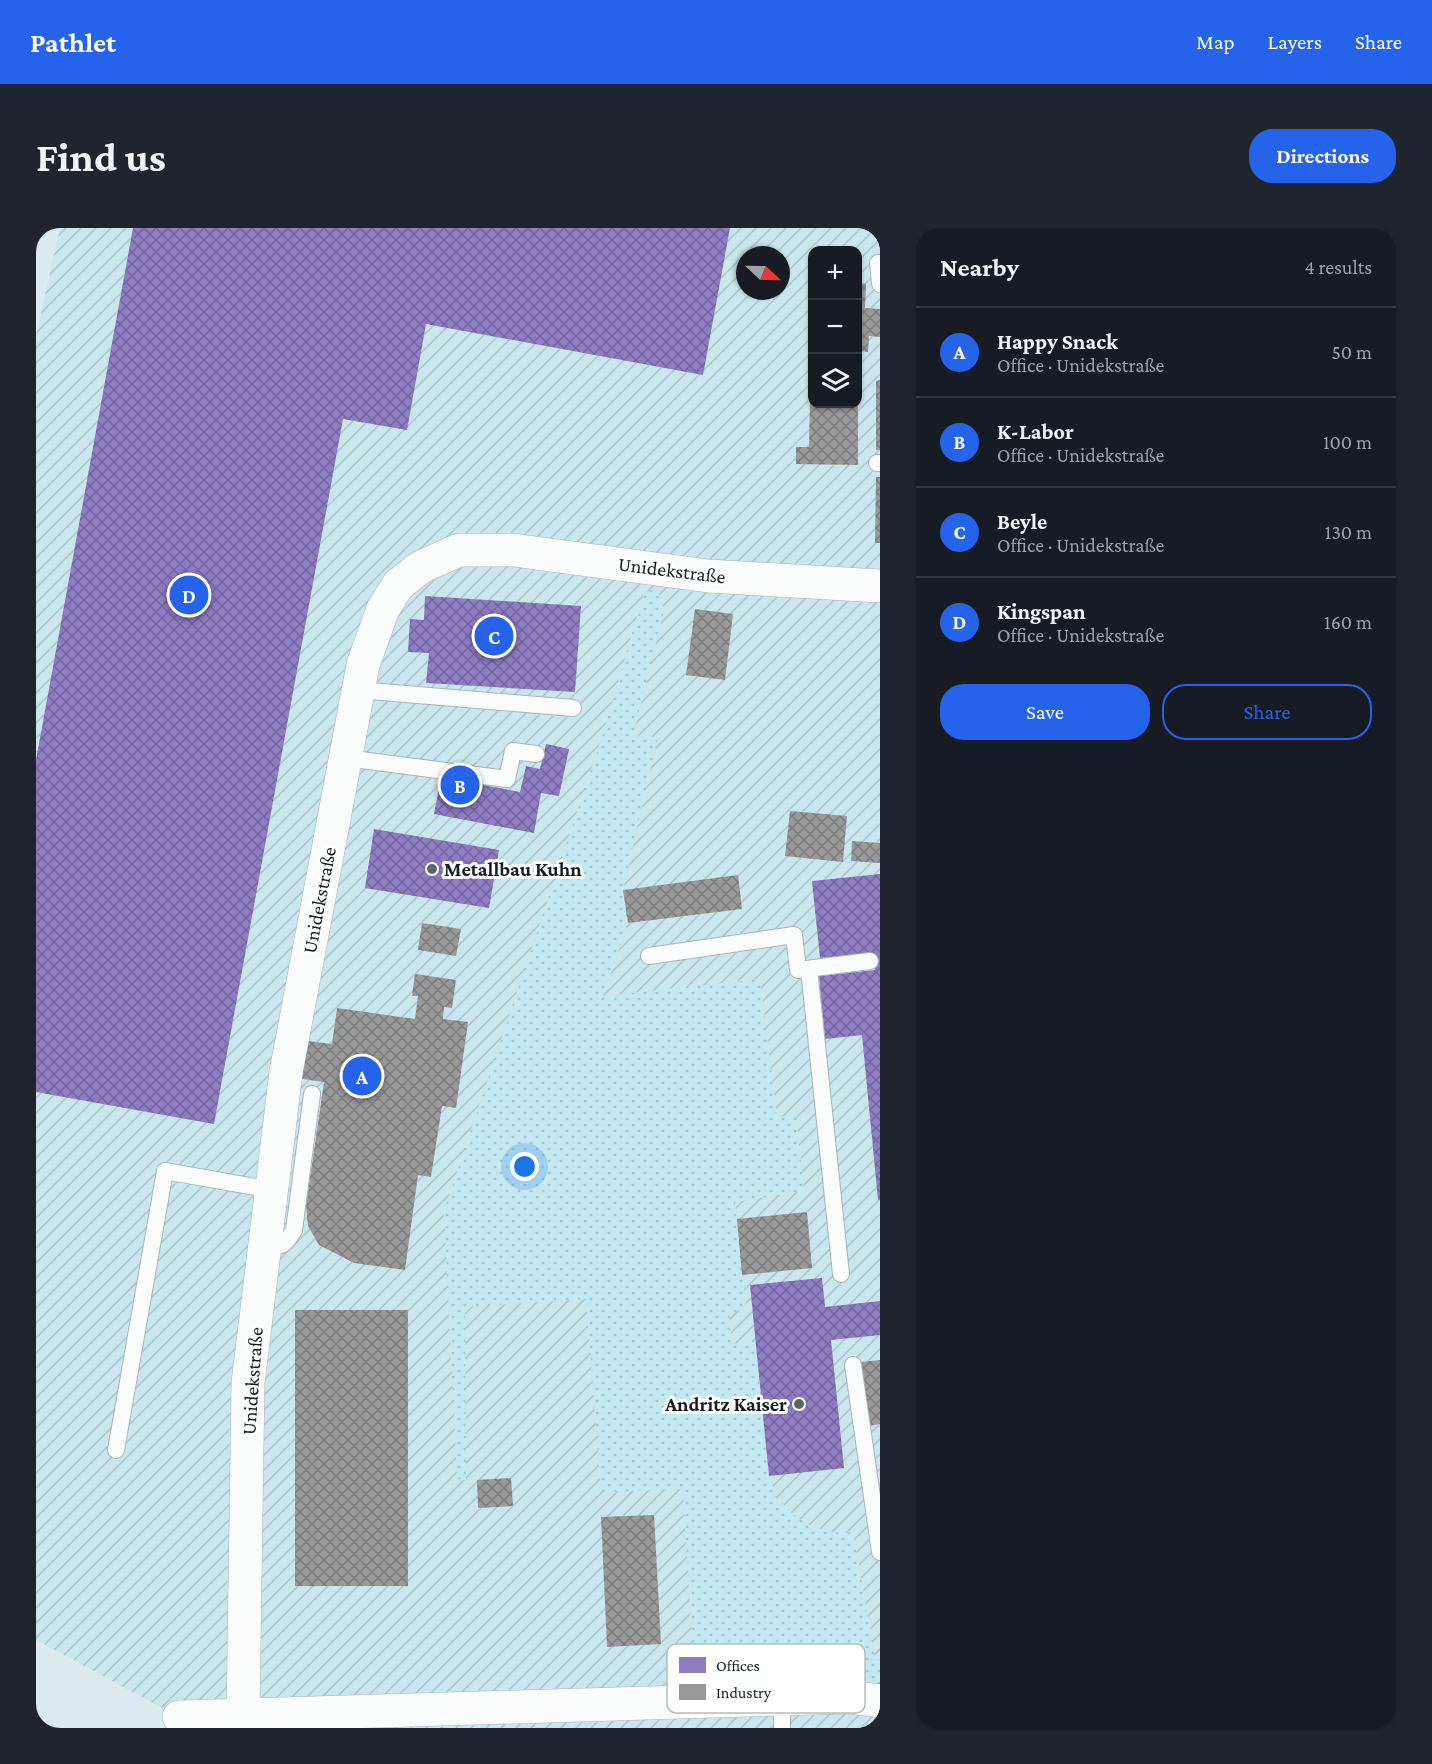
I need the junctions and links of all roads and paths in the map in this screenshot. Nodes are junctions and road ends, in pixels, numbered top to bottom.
1 (878, 263) dead end
2 (880, 284) edge
3 (880, 586) edge
4 (358, 690) junction
5 (573, 708) dead end
6 (536, 754) dead end
7 (346, 758) junction
8 (650, 956) dead end
9 (870, 961) dead end
10 (809, 969) junction
11 (312, 1094) dead end
12 (272, 1190) junction
13 (265, 1246) junction
14 (841, 1274) dead end
15 (853, 1365) dead end
16 (116, 1450) dead end
17 (880, 1552) edge
18 (865, 1699) edge
19 (880, 1701) edge
20 (782, 1714) edge
21 (243, 1715) junction
22 (179, 1717) dead end
23 (569, 1717) edge
24 (489, 1718) edge

1 - 2 lane
3 - 4 street, Unidekstraße
4 - 5 lane
4 - 7 street, Unidekstraße
6 - 7 lane
7 - 12 street, Unidekstraße
8 - 10 lane
9 - 10 lane
10 - 14 lane
11 - 13 lane
12 - 13 street, Unidekstraße
12 - 16 lane
13 - 21 street, Unidekstraße
15 - 17 lane
18 - 19 street
20 - 23 street
21 - 22 street
21 - 24 street
23 - 24 street

